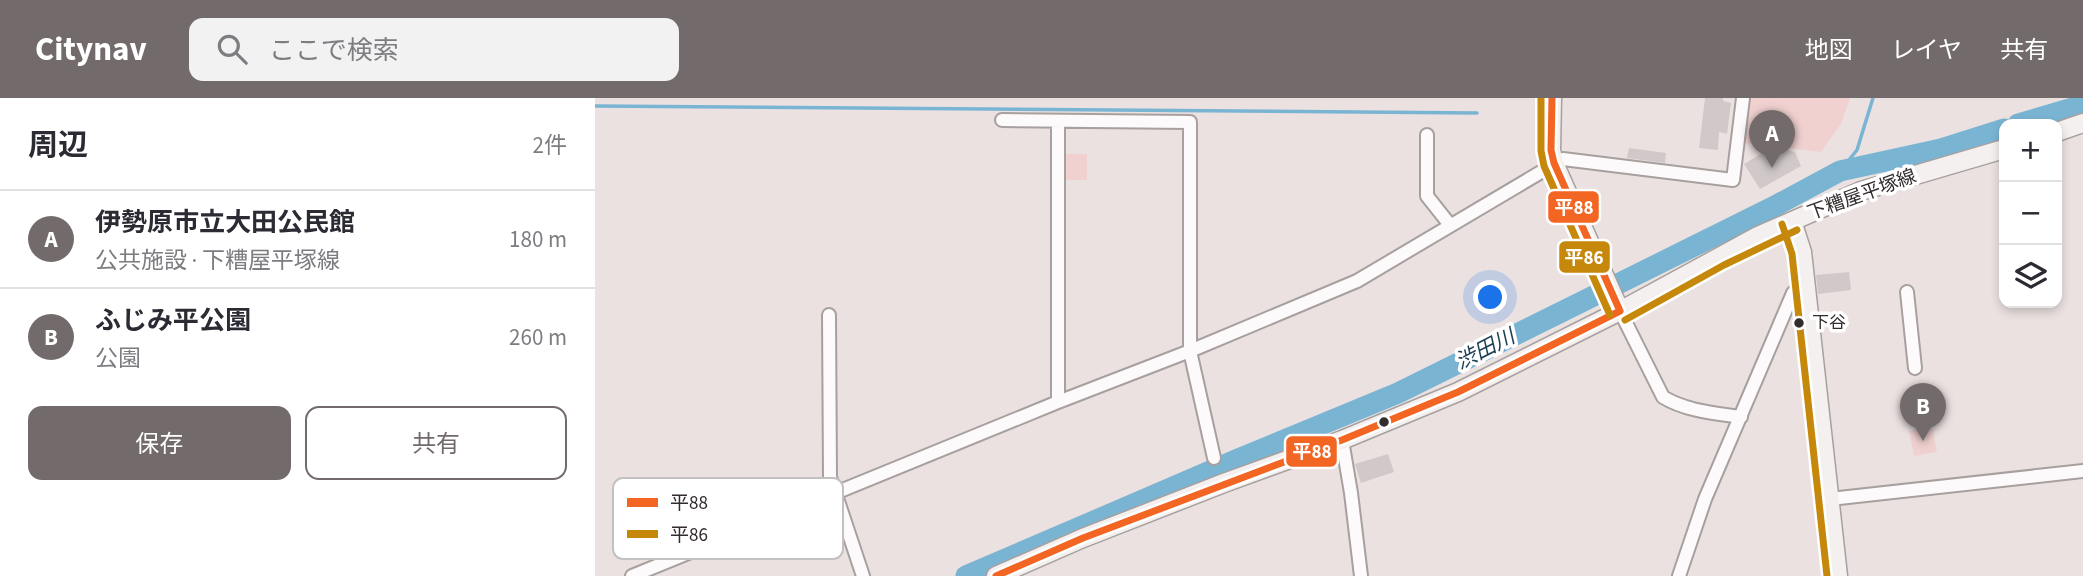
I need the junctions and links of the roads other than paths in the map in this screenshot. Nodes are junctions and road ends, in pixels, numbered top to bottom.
1 (1552, 98) edge
2 (1743, 98) edge
3 (1002, 120) dead end
4 (1058, 121) junction
5 (2083, 123) edge
6 (2062, 130) edge
7 (1427, 135) dead end
8 (1999, 150) edge
9 (1554, 163) junction
10 (1792, 221) junction
11 (1450, 225) junction
12 (1805, 285) junction
13 (1907, 292) dead end
14 (1614, 298) junction
15 (829, 315) dead end
16 (1190, 351) junction
17 (1915, 368) dead end
18 (1058, 402) junction
19 (1741, 417) junction
20 (1342, 440) junction
21 (1214, 458) dead end
22 (2083, 471) edge
23 (830, 478) edge
24 (843, 490) edge
25 (1830, 499) junction
26 (843, 519) edge
27 (674, 559) edge
28 (632, 576) edge
29 (863, 576) edge
30 (996, 576) edge
31 (1361, 576) edge
32 (1679, 576) edge
33 (1838, 576) edge

1 - 9 main road
2 - 9 street
3 - 4 street
4 - 16 street
4 - 18 street
5 - 6 main road
7 - 11 street
8 - 10 main road, 下糟屋平塚線
9 - 11 street
9 - 14 main road
10 - 12 main road
10 - 14 main road, 下糟屋平塚線
11 - 16 street
12 - 19 street
12 - 25 main road
13 - 17 street
14 - 19 street
14 - 20 main road, 下糟屋平塚線
15 - 23 street
16 - 18 street
16 - 21 street
18 - 24 street
19 - 32 street
20 - 30 main road, 下糟屋平塚線
20 - 31 street
22 - 25 street
25 - 33 main road
26 - 29 street
27 - 28 street

